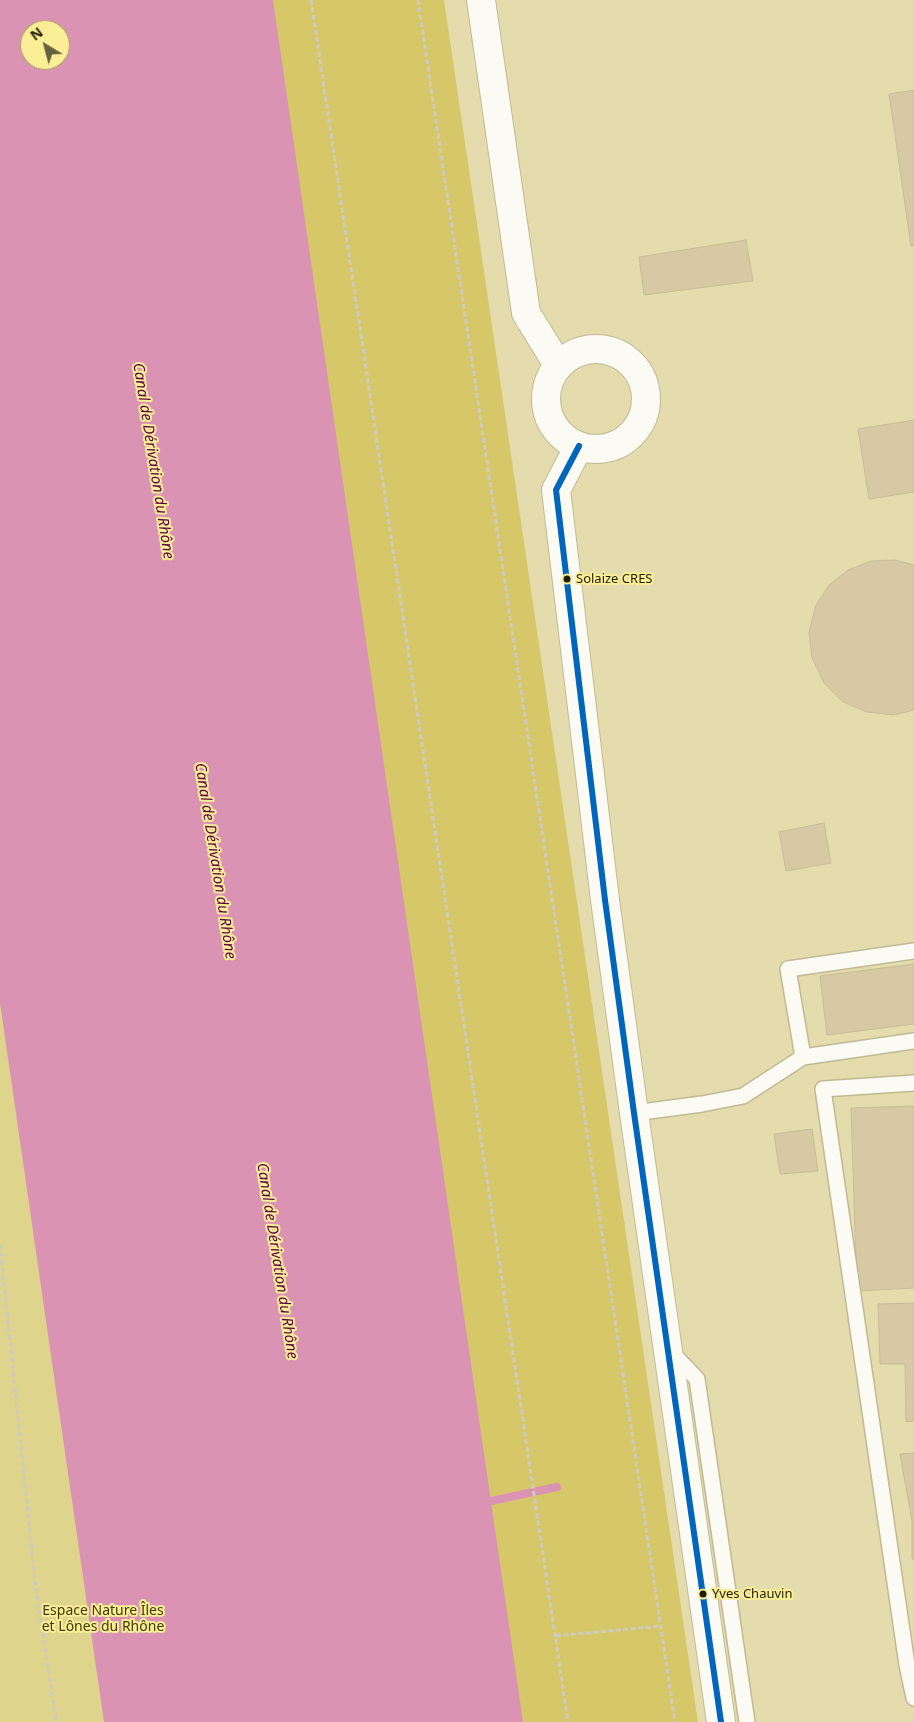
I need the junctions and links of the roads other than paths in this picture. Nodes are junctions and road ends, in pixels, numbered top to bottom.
1 (481, 0) edge
2 (558, 366) junction
3 (579, 446) junction
4 (914, 951) edge
5 (914, 1041) edge
6 (803, 1057) junction
7 (914, 1083) edge
8 (634, 1113) junction
9 (667, 1348) junction
10 (914, 1698) edge
11 (721, 1722) edge
12 (747, 1722) edge

1 - 2 street
2 - 3 street
2 - 3 street
3 - 8 street
4 - 6 lane
5 - 6 lane
6 - 8 lane
7 - 10 lane
8 - 9 street
9 - 11 street
9 - 12 lane

